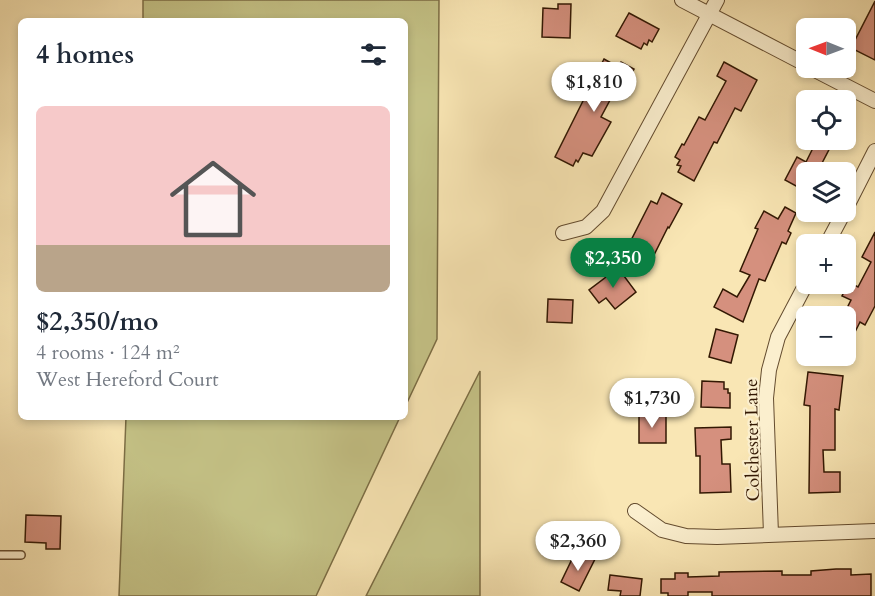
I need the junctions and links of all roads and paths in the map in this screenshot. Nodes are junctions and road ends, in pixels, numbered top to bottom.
1 (682, 0) edge
2 (717, 0) edge
3 (709, 14) junction
4 (796, 59) edge
5 (830, 78) edge
6 (875, 101) edge
7 (875, 151) edge
8 (856, 188) edge
9 (563, 233) dead end
10 (801, 294) edge
11 (635, 511) dead end
12 (875, 531) edge
13 (771, 534) junction
14 (0, 555) edge
15 (21, 555) dead end

1 - 3 street
2 - 3 street
3 - 4 street
3 - 9 street
5 - 6 street
7 - 8 street
10 - 13 street, Colchester Lane
11 - 13 street
12 - 13 street
14 - 15 lane

